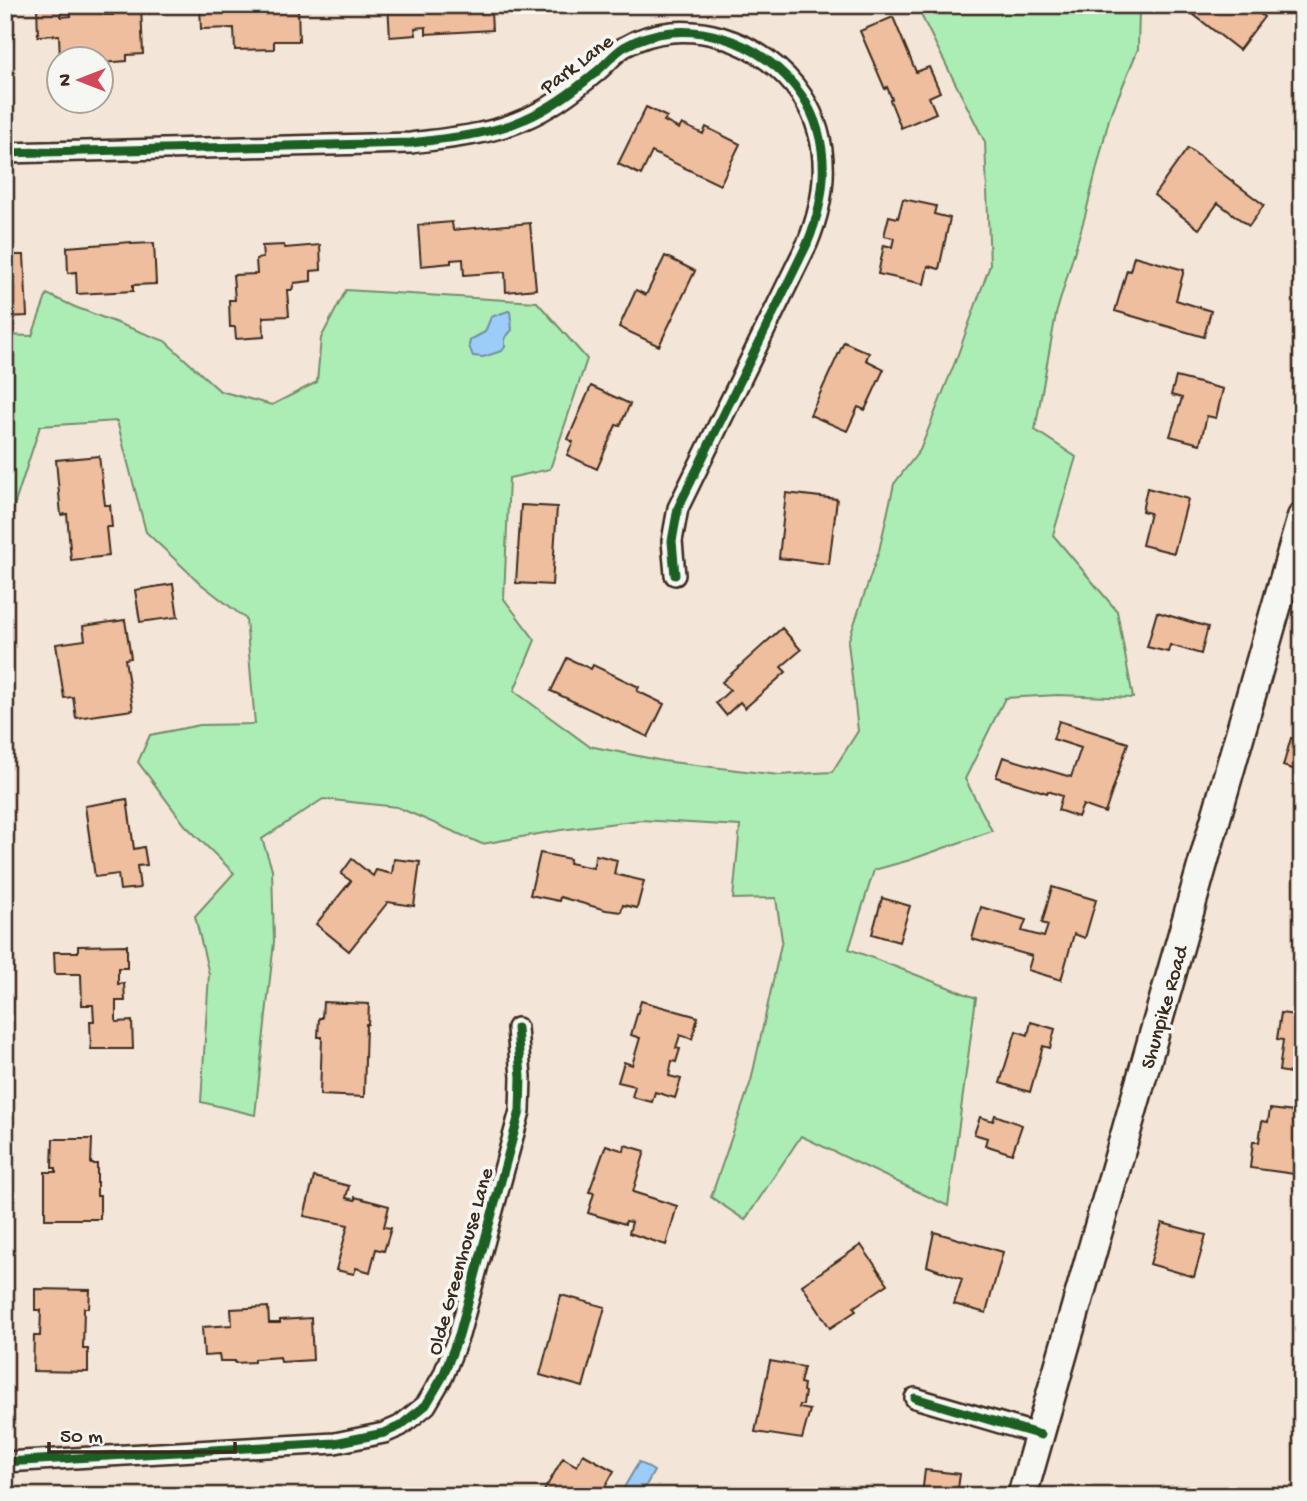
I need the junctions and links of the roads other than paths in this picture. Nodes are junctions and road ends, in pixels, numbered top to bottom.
1 (5, 153) edge
2 (1302, 517) edge
3 (675, 575) dead end
4 (517, 1028) dead end
5 (915, 1398) dead end
6 (1041, 1435) junction
7 (5, 1462) edge
8 (1022, 1496) edge

1 - 3 street, Park Lane
2 - 6 main road, Shunpike Road
4 - 7 street, Olde Greenhouse Lane
5 - 6 street
6 - 8 main road, Shunpike Road

